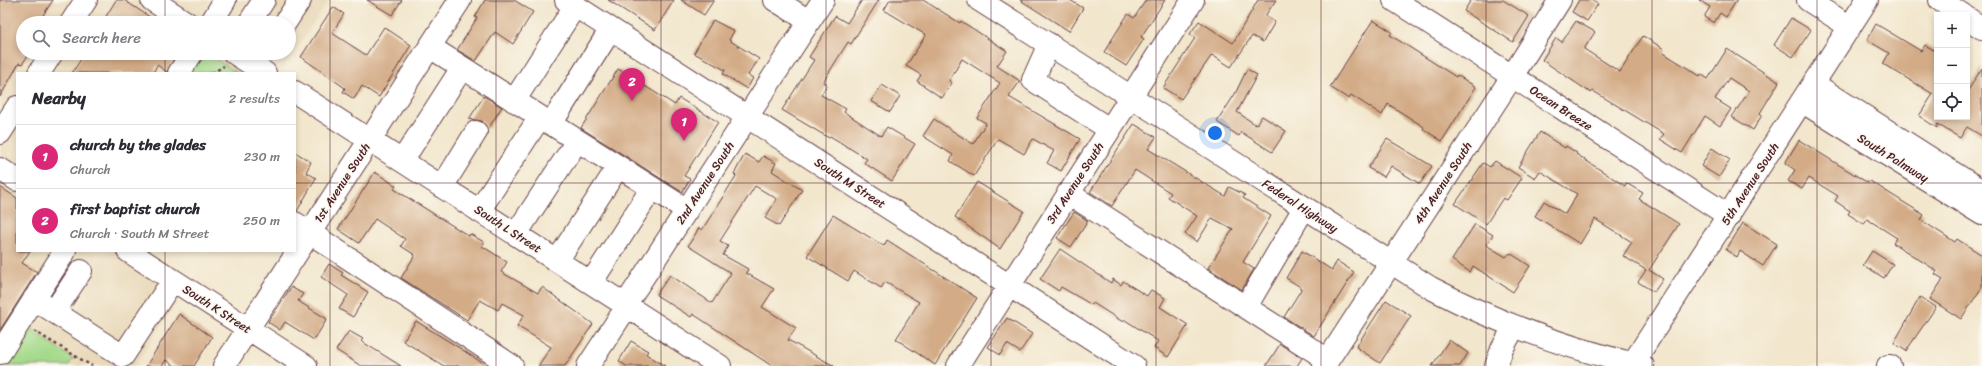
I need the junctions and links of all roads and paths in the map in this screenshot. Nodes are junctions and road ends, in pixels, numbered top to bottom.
1 (86, 0) edge
2 (152, 0) edge
3 (225, 0) edge
4 (264, 0) edge
5 (300, 0) edge
6 (460, 0) edge
7 (775, 0) edge
8 (823, 0) edge
9 (1394, 0) edge
10 (1560, 0) edge
11 (1808, 0) edge
12 (1867, 0) edge
13 (1940, 0) edge
14 (986, 2) edge
15 (1189, 2) edge
16 (570, 3) edge
17 (1958, 12) edge
18 (76, 16) edge
19 (177, 16) edge
20 (215, 16) edge
21 (254, 16) edge
22 (290, 16) edge
23 (1970, 20) edge
24 (809, 21) junction
25 (1850, 27) junction
26 (1982, 28) edge
27 (611, 29) junction
28 (1049, 44) junction
29 (430, 47) junction
30 (47, 60) edge
31 (187, 60) edge
32 (228, 60) edge
33 (240, 60) edge
34 (263, 65) edge
35 (462, 68) junction
36 (40, 72) edge
37 (180, 72) edge
38 (213, 72) edge
39 (1511, 76) junction
40 (1814, 84) junction
41 (296, 93) edge
42 (1130, 96) junction
43 (514, 100) junction
44 (1803, 102) junction
45 (16, 109) edge
46 (748, 118) junction
47 (546, 121) junction
48 (1109, 129) junction
49 (476, 132) dead end
50 (0, 133) edge
51 (370, 140) junction
52 (577, 141) junction
53 (402, 161) junction
54 (618, 166) junction
55 (0, 168) edge
56 (16, 179) edge
57 (442, 187) junction
58 (652, 188) junction
59 (1982, 191) edge
60 (1068, 193) junction
61 (1304, 208) junction
62 (687, 210) junction
63 (479, 211) junction
64 (1982, 214) edge
65 (1729, 216) junction
66 (302, 228) edge
67 (516, 234) junction
68 (296, 239) edge
69 (64, 252) edge
70 (130, 252) edge
71 (289, 252) edge
72 (557, 261) junction
73 (1390, 264) junction
74 (81, 270) dead end
75 (173, 280) junction
76 (591, 282) junction
77 (1010, 286) junction
78 (34, 299) junction
79 (627, 306) junction
80 (1246, 306) junction
81 (54, 312) junction
82 (20, 322) junction
83 (1514, 327) junction
84 (248, 329) junction
85 (3, 343) edge
86 (1326, 363) edge
87 (1635, 365) edge
88 (92, 366) edge
89 (224, 366) edge
90 (306, 366) edge
91 (512, 366) edge
92 (588, 366) edge
93 (720, 366) edge
94 (958, 366) edge
95 (1134, 366) edge
96 (1496, 366) edge

1 - 18 street
2 - 19 street
3 - 20 street
4 - 21 street
5 - 22 street
6 - 29 street, 1st Avenue South
7 - 24 street
8 - 24 street, 2nd Avenue South
9 - 39 street, Ocean Breeze
10 - 39 street, 4th Avenue South
11 - 25 street
12 - 25 street, 5th Avenue South
13 - 17 street
14 - 28 street, Federal Highway
15 - 42 street, 3rd Avenue South
16 - 27 street, South M Street
16 - 43 street
23 - 26 street
24 - 46 street, 2nd Avenue South
25 - 40 street, 5th Avenue South
27 - 46 street, South M Street
27 - 47 street
28 - 42 street, Federal Highway
28 - 48 street
29 - 35 street
29 - 51 street, 1st Avenue South
30 - 36 street
31 - 37 street
32 - 38 path
33 - 34 street
35 - 43 street
35 - 53 street
39 - 65 street, Ocean Breeze
39 - 73 street, 4th Avenue South
40 - 44 street, 5th Avenue South
40 - 59 street, South Palmway
41 - 51 street, South L Street
42 - 48 street, 3rd Avenue South
42 - 61 street, Federal Highway
43 - 47 street
44 - 64 street, South Palmway
44 - 65 street, 5th Avenue South
45 - 50 street
46 - 62 street, 2nd Avenue South
46 - 77 street, South M Street
47 - 52 street
47 - 63 street
48 - 60 street, 3rd Avenue South
49 - 57 street
51 - 53 street, South L Street
51 - 66 street, 1st Avenue South
52 - 54 street
52 - 67 street
53 - 57 street, South L Street
54 - 58 street
54 - 72 street
55 - 56 street
57 - 63 street, South L Street
58 - 62 street
58 - 76 street
60 - 77 street, 3rd Avenue South
60 - 80 street
61 - 73 street, Federal Highway
61 - 80 street
62 - 79 street, 2nd Avenue South
63 - 67 street, South L Street
65 - 87 street, 5th Avenue South
66 - 68 street, 1st Avenue South
66 - 91 street
67 - 72 street, South L Street
69 - 78 street
70 - 75 street, South K Street
71 - 84 street, 1st Avenue South
72 - 76 street, South L Street
73 - 83 street, Federal Highway
73 - 86 street, 4th Avenue South
74 - 81 street
75 - 81 street
75 - 84 street, South K Street
76 - 79 street, South L Street
77 - 94 street, 3rd Avenue South
77 - 95 street, South M Street
78 - 81 street
78 - 82 street
79 - 92 street, 2nd Avenue South
79 - 93 street, South L Street
80 - 86 street
82 - 85 street
82 - 88 path
83 - 87 street, Federal Highway
83 - 96 street
84 - 89 street, 1st Avenue South
84 - 90 street, South K Street

